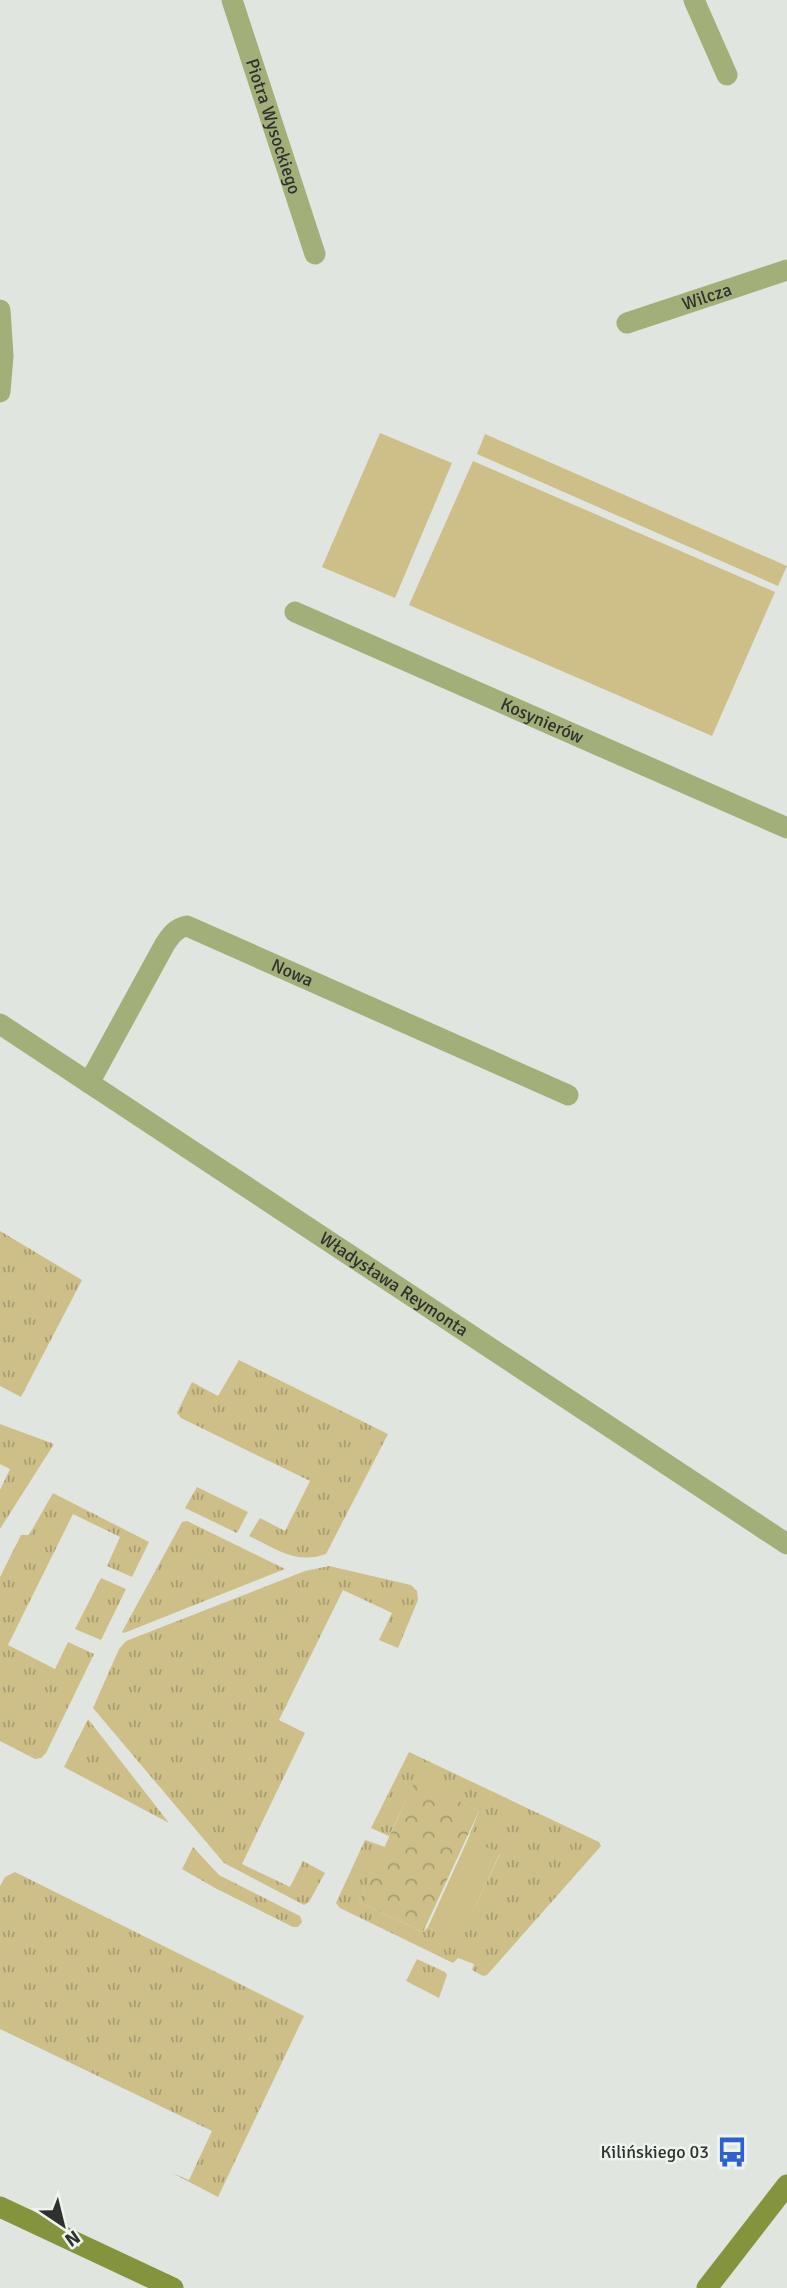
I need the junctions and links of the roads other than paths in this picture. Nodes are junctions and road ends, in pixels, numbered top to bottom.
1 (232, 0) edge
2 (694, 0) edge
3 (727, 75) dead end
4 (315, 254) dead end
5 (787, 270) edge
6 (0, 310) edge
7 (627, 323) dead end
8 (0, 392) edge
9 (295, 612) dead end
10 (787, 828) edge
11 (0, 1024) edge
12 (89, 1083) junction
13 (568, 1095) dead end
14 (787, 1544) edge
15 (787, 2185) edge
16 (0, 2207) edge
17 (173, 2288) edge
18 (708, 2288) edge

1 - 4 street, Piotra Wysockiego
2 - 3 street
5 - 7 street, Wilcza
6 - 8 street
9 - 10 street, Kosynierów
11 - 12 street, Władysława Reymonta
12 - 13 street, Nowa
12 - 14 street, Władysława Reymonta
15 - 18 street
16 - 17 street

